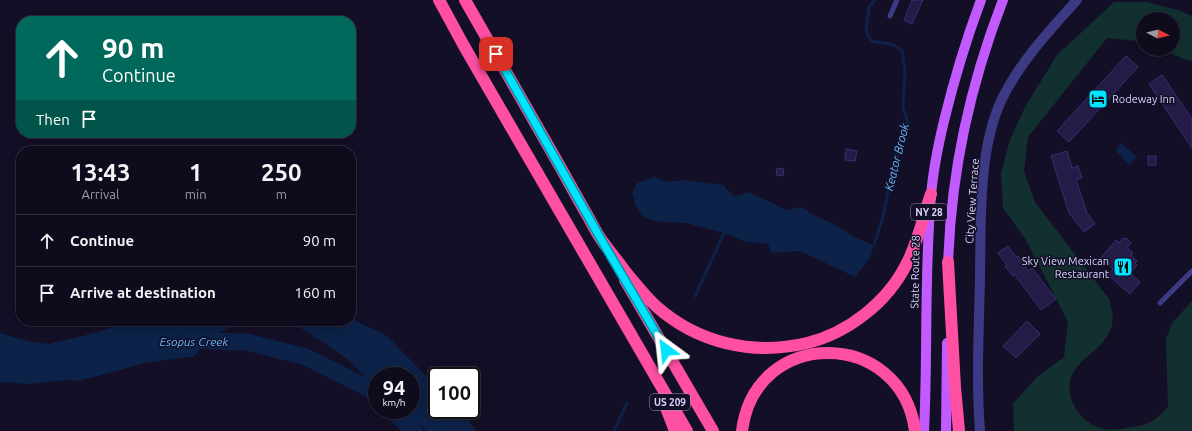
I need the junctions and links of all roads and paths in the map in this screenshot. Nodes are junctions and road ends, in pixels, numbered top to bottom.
1 (439, 0) edge
2 (465, 0) edge
3 (898, 0) edge
4 (981, 0) edge
5 (1003, 0) edge
6 (1077, 0) edge
7 (890, 16) dead end
8 (931, 194) junction
9 (602, 241) junction
10 (948, 262) junction
11 (1192, 271) edge
12 (1160, 303) dead end
13 (654, 373) junction
14 (675, 431) edge
15 (687, 431) edge
16 (713, 431) edge
17 (742, 431) edge
18 (915, 431) edge
19 (924, 431) edge
20 (946, 431) edge
21 (959, 431) edge
22 (980, 431) edge

1 - 13 highway, US 209
2 - 9 highway, US 209
3 - 7 lane
4 - 8 main road, State Route 28 / NY 28
5 - 10 main road, NY 28
6 - 22 street, City View Terrace
8 - 9 highway
8 - 19 main road, State Route 28 / NY 28
9 - 16 highway, US 209
10 - 20 main road, NY 28
10 - 21 highway
11 - 12 lane
13 - 14 highway
13 - 15 highway, US 209
17 - 18 highway

